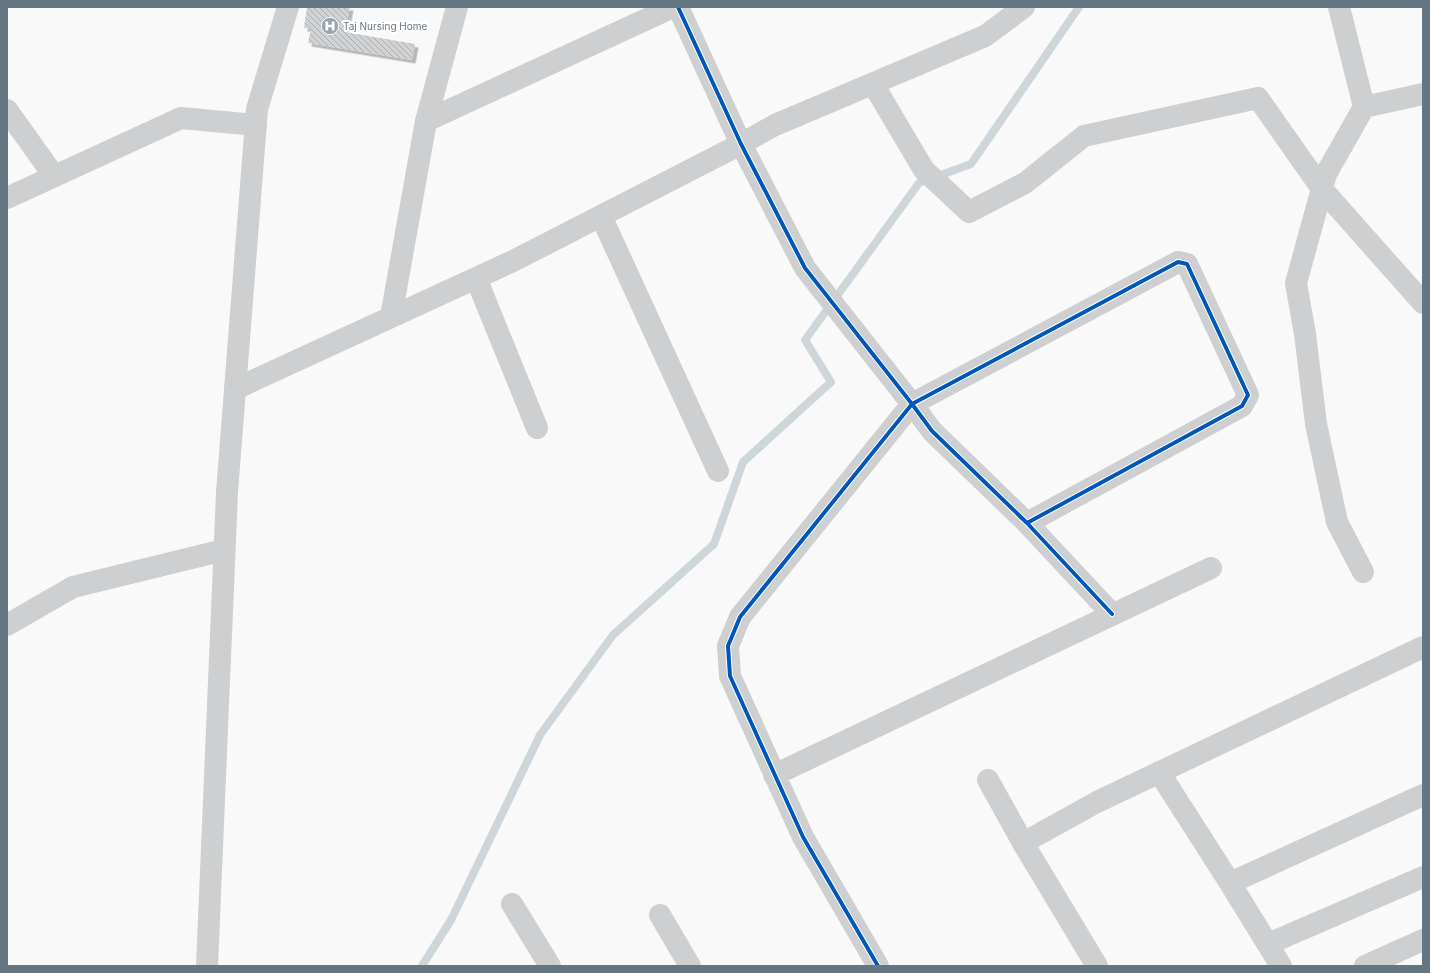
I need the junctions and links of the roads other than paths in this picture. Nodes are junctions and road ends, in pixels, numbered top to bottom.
1 (288, 7) edge
2 (457, 7) edge
3 (672, 7) edge
4 (678, 7) edge
5 (1024, 7) edge
6 (1339, 7) edge
7 (873, 84) junction
8 (1423, 94) edge
9 (1364, 107) junction
10 (7, 110) edge
11 (426, 121) junction
12 (256, 126) junction
13 (741, 144) junction
14 (54, 176) junction
15 (1322, 189) junction
16 (7, 198) edge
17 (601, 216) junction
18 (476, 278) junction
19 (1423, 304) edge
20 (391, 317) junction
21 (235, 389) junction
22 (912, 404) junction
23 (537, 428) dead end
24 (718, 471) dead end
25 (1027, 524) junction
26 (224, 550) junction
27 (1211, 568) dead end
28 (1363, 572) dead end
29 (1112, 614) junction
30 (7, 624) edge
31 (1423, 647) edge
32 (1159, 772) junction
33 (774, 775) junction
34 (988, 780) dead end
35 (1423, 795) edge
36 (1023, 843) junction
37 (1423, 877) edge
38 (1230, 883) junction
39 (512, 904) dead end
40 (660, 915) dead end
41 (1423, 940) edge
42 (1268, 944) junction
43 (207, 966) edge
44 (550, 966) edge
45 (690, 966) edge
46 (878, 966) edge
47 (1098, 966) edge
48 (1281, 966) edge
49 (1365, 966) edge

1 - 12 street
2 - 11 street
3 - 11 street
4 - 13 street
5 - 7 street
6 - 9 street
7 - 13 street
7 - 15 street
8 - 9 street
9 - 15 street
10 - 14 street
11 - 20 street
12 - 14 street
12 - 21 street
13 - 17 street
13 - 22 street
14 - 16 street
15 - 19 street
15 - 28 street
17 - 18 street
17 - 24 street
18 - 20 street
18 - 23 street
20 - 21 street
21 - 26 street
22 - 25 street
22 - 25 street
22 - 33 street
25 - 29 street
26 - 30 street
26 - 43 street
27 - 29 street
29 - 33 street
31 - 32 street
32 - 36 street
32 - 38 street
33 - 46 street
34 - 36 street
35 - 38 street
36 - 47 street
37 - 42 street
38 - 42 street
39 - 44 street
40 - 45 street
41 - 49 street
42 - 48 street

